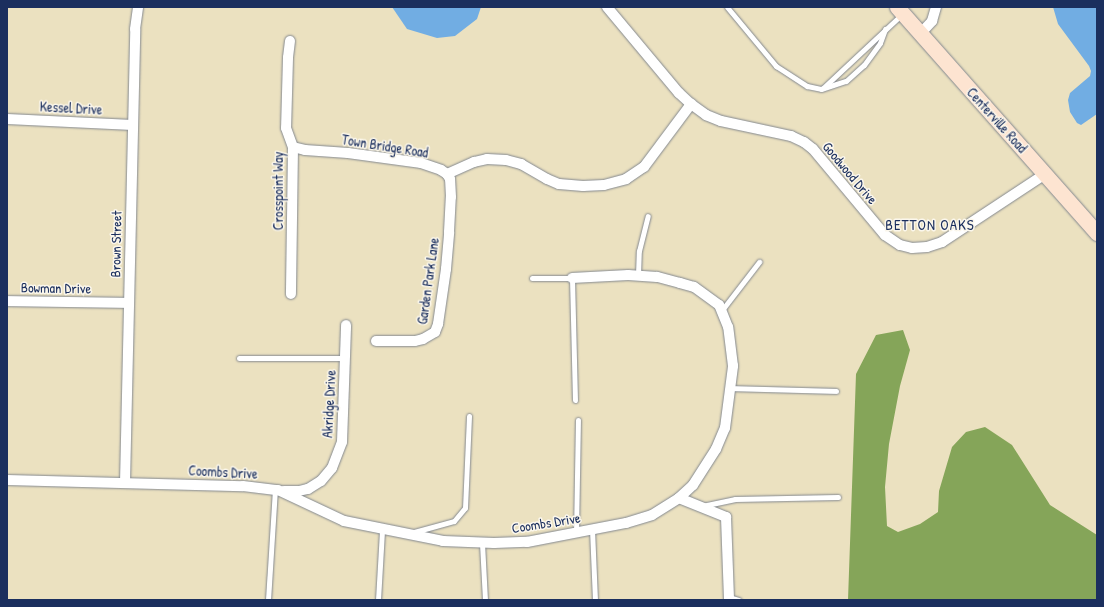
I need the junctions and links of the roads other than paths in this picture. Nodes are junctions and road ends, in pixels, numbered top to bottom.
1 (138, 7) edge
2 (607, 7) edge
3 (727, 7) edge
4 (936, 7) edge
5 (900, 10) edge
6 (885, 29) junction
7 (920, 34) junction
8 (290, 40) dead end
9 (821, 89) junction
10 (692, 104) junction
11 (7, 119) edge
12 (133, 125) junction
13 (293, 147) junction
14 (447, 174) junction
15 (1045, 174) junction
16 (648, 216) dead end
17 (1097, 233) edge
18 (759, 262) dead end
19 (638, 275) junction
20 (532, 278) dead end
21 (572, 278) junction
22 (291, 294) dead end
23 (7, 301) edge
24 (129, 303) junction
25 (722, 310) junction
26 (346, 325) dead end
27 (376, 341) dead end
28 (239, 358) dead end
29 (345, 358) junction
30 (730, 388) junction
31 (836, 391) dead end
32 (575, 400) dead end
33 (469, 416) dead end
34 (578, 420) dead end
35 (7, 480) edge
36 (125, 482) junction
37 (276, 490) junction
38 (838, 497) dead end
39 (680, 498) junction
40 (699, 507) junction
41 (592, 529) junction
42 (382, 530) junction
43 (576, 532) junction
44 (407, 534) junction
45 (482, 543) junction
46 (732, 599) edge
47 (268, 600) edge
48 (378, 600) edge
49 (485, 600) edge
50 (595, 600) edge

1 - 12 street, Brown Street
2 - 10 street, Goodwood Drive
3 - 9 lane
4 - 7 street
5 - 6 lane
5 - 7 main road, Centerville Road
6 - 9 lane
6 - 9 lane
7 - 15 main road, Centerville Road
8 - 13 street, Crosspoint Way
10 - 14 street
10 - 15 street, Goodwood Drive
11 - 12 street, Kessel Drive
12 - 24 street, Brown Street
13 - 14 street, Town Bridge Road
13 - 22 street, Crosspoint Way
14 - 27 street, Garden Park Lane
15 - 17 main road, Centerville Road
16 - 19 lane
18 - 25 lane
19 - 21 street, Coombs Drive
19 - 25 street, Coombs Drive
20 - 21 lane
21 - 32 lane
23 - 24 street, Bowman Drive
24 - 36 street, Brown Street
25 - 30 street, Coombs Drive
26 - 29 street, Akridge Drive
28 - 29 lane
29 - 37 street, Akridge Drive
30 - 31 lane
30 - 39 street, Coombs Drive
33 - 44 lane
34 - 43 lane
35 - 36 street, Coombs Drive
36 - 37 street, Coombs Drive
37 - 42 street, Coombs Drive
37 - 47 lane
38 - 40 lane
39 - 40 street
39 - 41 street, Coombs Drive
40 - 46 street
41 - 43 street, Coombs Drive
41 - 50 lane
42 - 44 street, Coombs Drive
42 - 48 lane
43 - 45 street, Coombs Drive
44 - 45 street, Coombs Drive
45 - 49 lane

